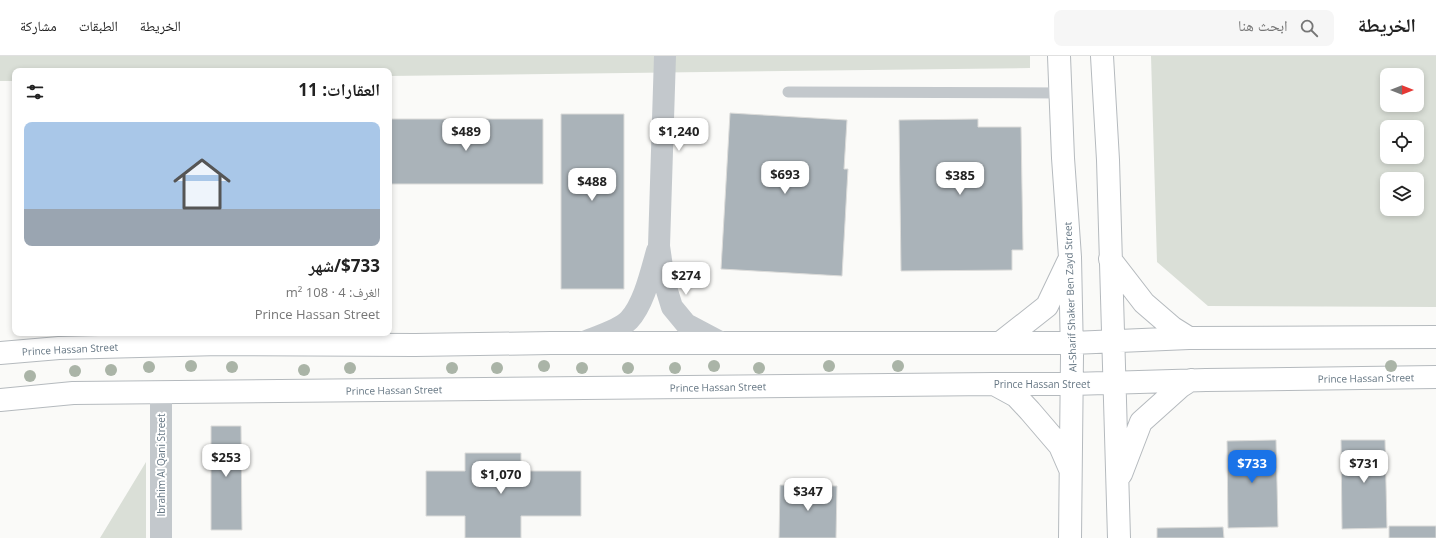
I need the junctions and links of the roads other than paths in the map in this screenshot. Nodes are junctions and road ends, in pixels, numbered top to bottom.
1 (665, 56) edge
2 (1059, 56) edge
3 (1102, 56) edge
4 (788, 92) dead end
5 (1060, 93) junction
6 (659, 246) junction
7 (1070, 257) junction
8 (1110, 259) junction
9 (1436, 337) edge
10 (1190, 338) junction
11 (1114, 341) junction
12 (720, 342) junction
13 (581, 343) junction
14 (1000, 343) junction
15 (1072, 343) junction
16 (0, 353) edge
17 (1436, 377) edge
18 (1191, 380) junction
19 (1114, 383) junction
20 (994, 384) junction
21 (1072, 384) junction
22 (162, 393) junction
23 (0, 400) edge
24 (1072, 474) junction
25 (1118, 480) junction
26 (161, 538) edge
27 (1070, 538) edge
28 (1119, 538) edge

1 - 6 street
2 - 5 main road, Al-Sharif Shaker Ben Zayd Street
3 - 8 main road
4 - 5 lane
5 - 7 main road, Al-Sharif Shaker Ben Zayd Street
6 - 12 street
6 - 13 street
7 - 14 main road
7 - 15 main road, Al-Sharif Shaker Ben Zayd Street
8 - 10 main road
8 - 11 main road
9 - 10 main road, Prince Hassan Street
10 - 11 main road, Prince Hassan Street
11 - 15 main road, Prince Hassan Street
11 - 19 main road
12 - 13 main road, Prince Hassan Street
12 - 14 main road, Prince Hassan Street
13 - 16 main road, Prince Hassan Street
14 - 15 main road, Prince Hassan Street
15 - 21 main road, Al-Sharif Shaker Ben Zayd Street
17 - 18 main road, Prince Hassan Street
18 - 19 main road, Prince Hassan Street
18 - 25 main road
19 - 21 main road, Prince Hassan Street
19 - 25 main road
20 - 21 main road, Prince Hassan Street
20 - 22 main road, Prince Hassan Street
20 - 24 main road
21 - 24 main road, Al-Sharif Shaker Ben Zayd Street
22 - 23 main road, Prince Hassan Street
22 - 26 street, Ibrahim Al Qani Street
24 - 27 main road, Al-Sharif Shaker Ben Zayd Street
25 - 28 main road

